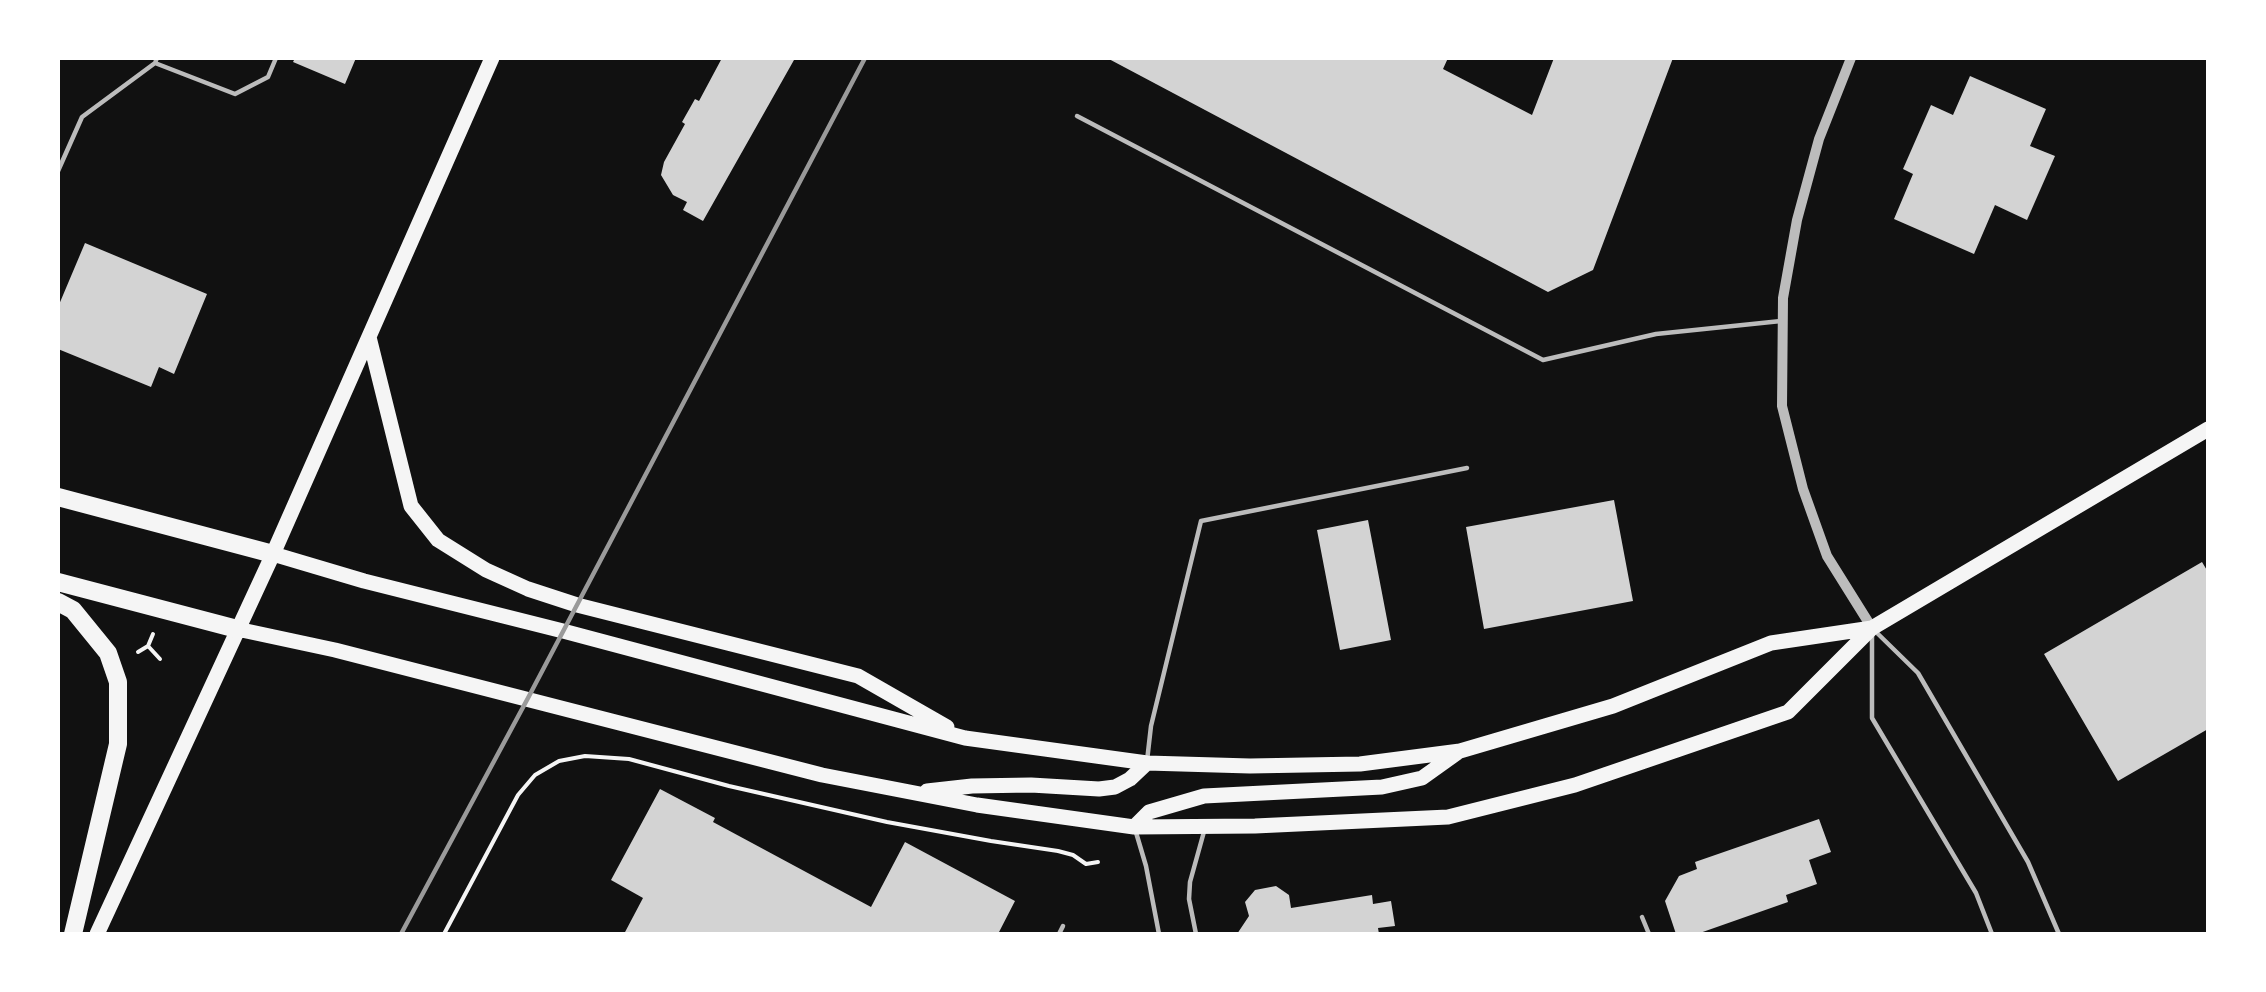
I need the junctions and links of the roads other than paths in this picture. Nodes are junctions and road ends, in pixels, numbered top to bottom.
1 (276, 58) edge
2 (492, 58) edge
3 (1851, 58) edge
4 (156, 61) edge
5 (1077, 116) dead end
6 (58, 171) edge
7 (1783, 321) junction
8 (369, 337) junction
9 (2208, 429) edge
10 (1467, 468) dead end
11 (58, 497) edge
12 (273, 554) junction
13 (58, 582) edge
14 (58, 602) edge
15 (1872, 628) junction
16 (237, 629) junction
17 (965, 738) junction
18 (1460, 751) junction
19 (1147, 763) junction
20 (912, 793) junction
21 (1206, 826) junction
22 (1134, 827) junction
23 (1642, 917) dead end
24 (1063, 926) dead end
25 (74, 933) edge
26 (97, 933) edge
27 (1059, 933) edge
28 (1159, 933) edge
29 (1196, 933) edge
30 (1649, 933) edge
31 (1992, 933) edge
32 (2059, 933) edge

1 - 4 lane
2 - 8 main road
3 - 7 street
4 - 6 lane
5 - 7 lane
7 - 15 street
8 - 12 main road
8 - 17 main road
9 - 15 main road
10 - 19 lane
11 - 12 highway
12 - 16 main road
12 - 17 main road
13 - 16 highway
14 - 25 highway
15 - 18 main road
15 - 21 main road
15 - 31 lane
15 - 32 lane
16 - 20 main road
16 - 26 main road
17 - 19 main road
18 - 19 main road
18 - 22 main road
19 - 20 main road
20 - 22 main road
21 - 22 main road
21 - 29 lane
22 - 28 lane
23 - 30 lane
24 - 27 lane

